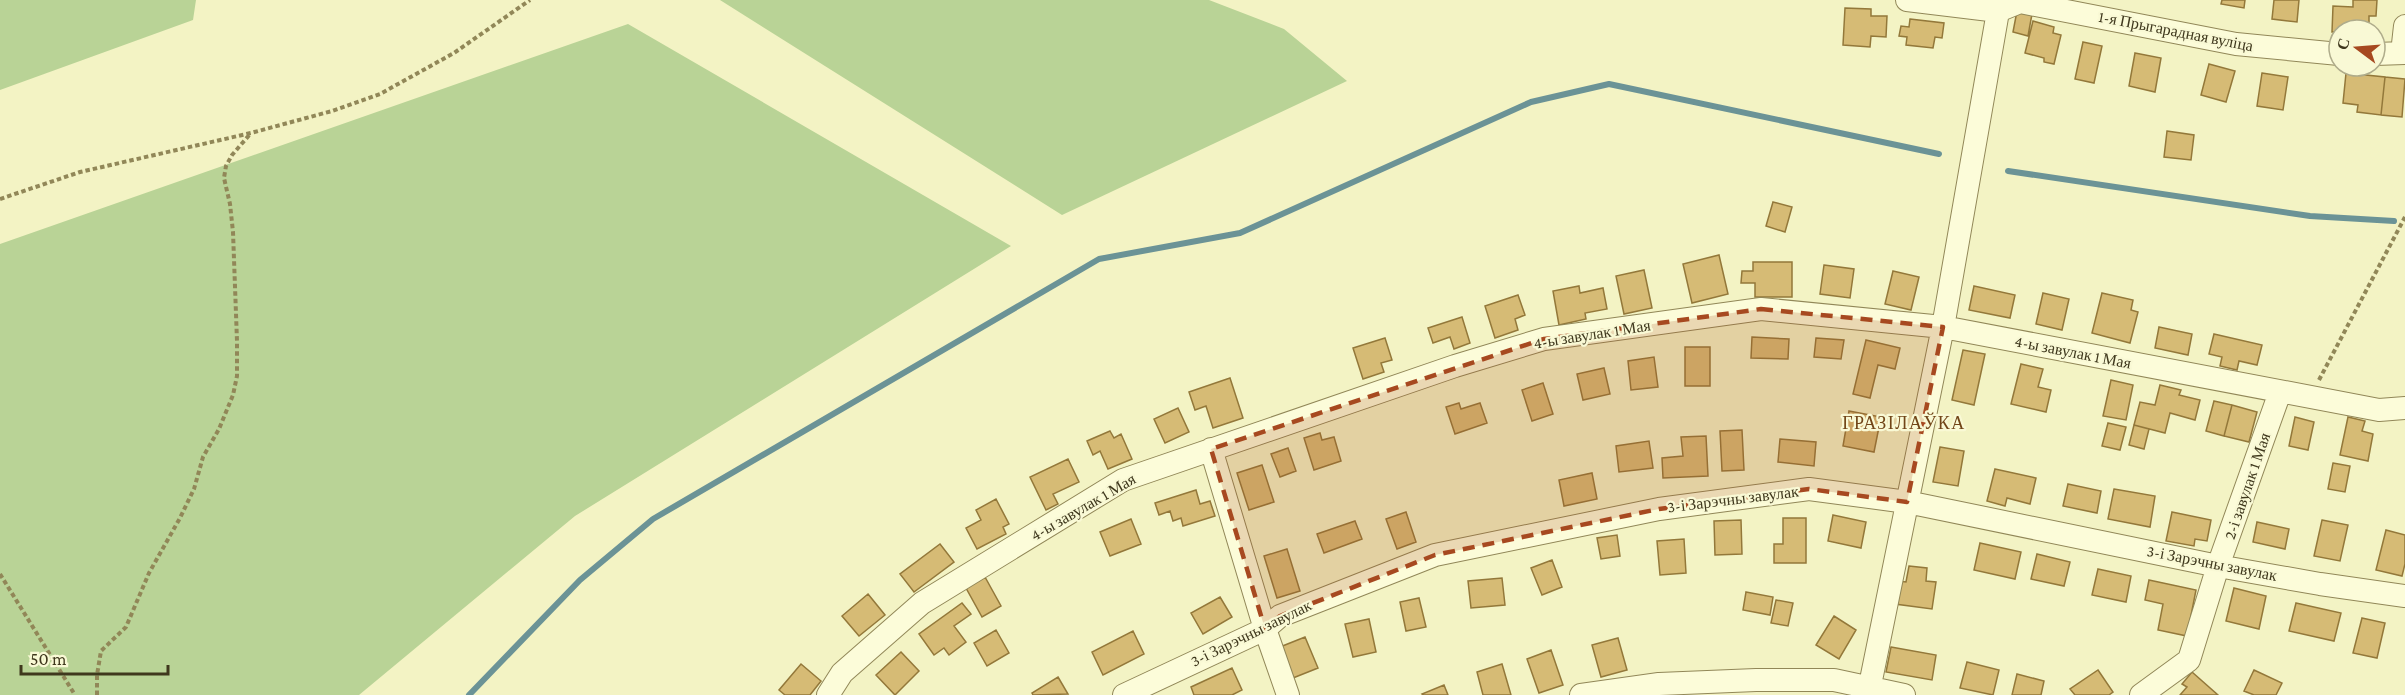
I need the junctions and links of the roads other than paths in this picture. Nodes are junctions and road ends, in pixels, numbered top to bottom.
1 (1907, 0) edge
2 (1999, 5) edge
3 (2405, 26) edge
4 (2327, 53) edge
5 (2404, 53) edge
6 (2387, 54) edge
7 (1943, 327) junction
8 (2280, 392) junction
9 (2405, 408) edge
10 (1211, 449) junction
11 (1907, 502) junction
12 (2218, 566) junction
13 (2405, 596) edge
14 (1264, 629) junction
15 (1869, 691) edge
16 (828, 695) edge
17 (1124, 695) edge
18 (1288, 695) edge
19 (1581, 695) edge
20 (1904, 695) edge
21 (2141, 695) edge

1 - 2 street, 1-я Прыгарадная вуліца
2 - 4 street, 1-я Прыгарадная вуліца
2 - 7 street
3 - 5 street
5 - 6 street
7 - 8 street, 4-ы завулак 1 Мая
7 - 10 street, 4-ы завулак 1 Мая
7 - 11 street
8 - 9 street, 4-ы завулак 1 Мая
8 - 12 street, 2-і завулак 1 Мая
10 - 14 street
10 - 16 street, 4-ы завулак 1 Мая
11 - 12 street, 3-і Зарэчны завулак
11 - 14 street, 3-і Зарэчны завулак
11 - 15 street
12 - 13 street, 3-і Зарэчны завулак
12 - 21 street, 2-і завулак 1 Мая
14 - 17 street, 3-і Зарэчны завулак
14 - 18 street
15 - 19 street
15 - 20 street

